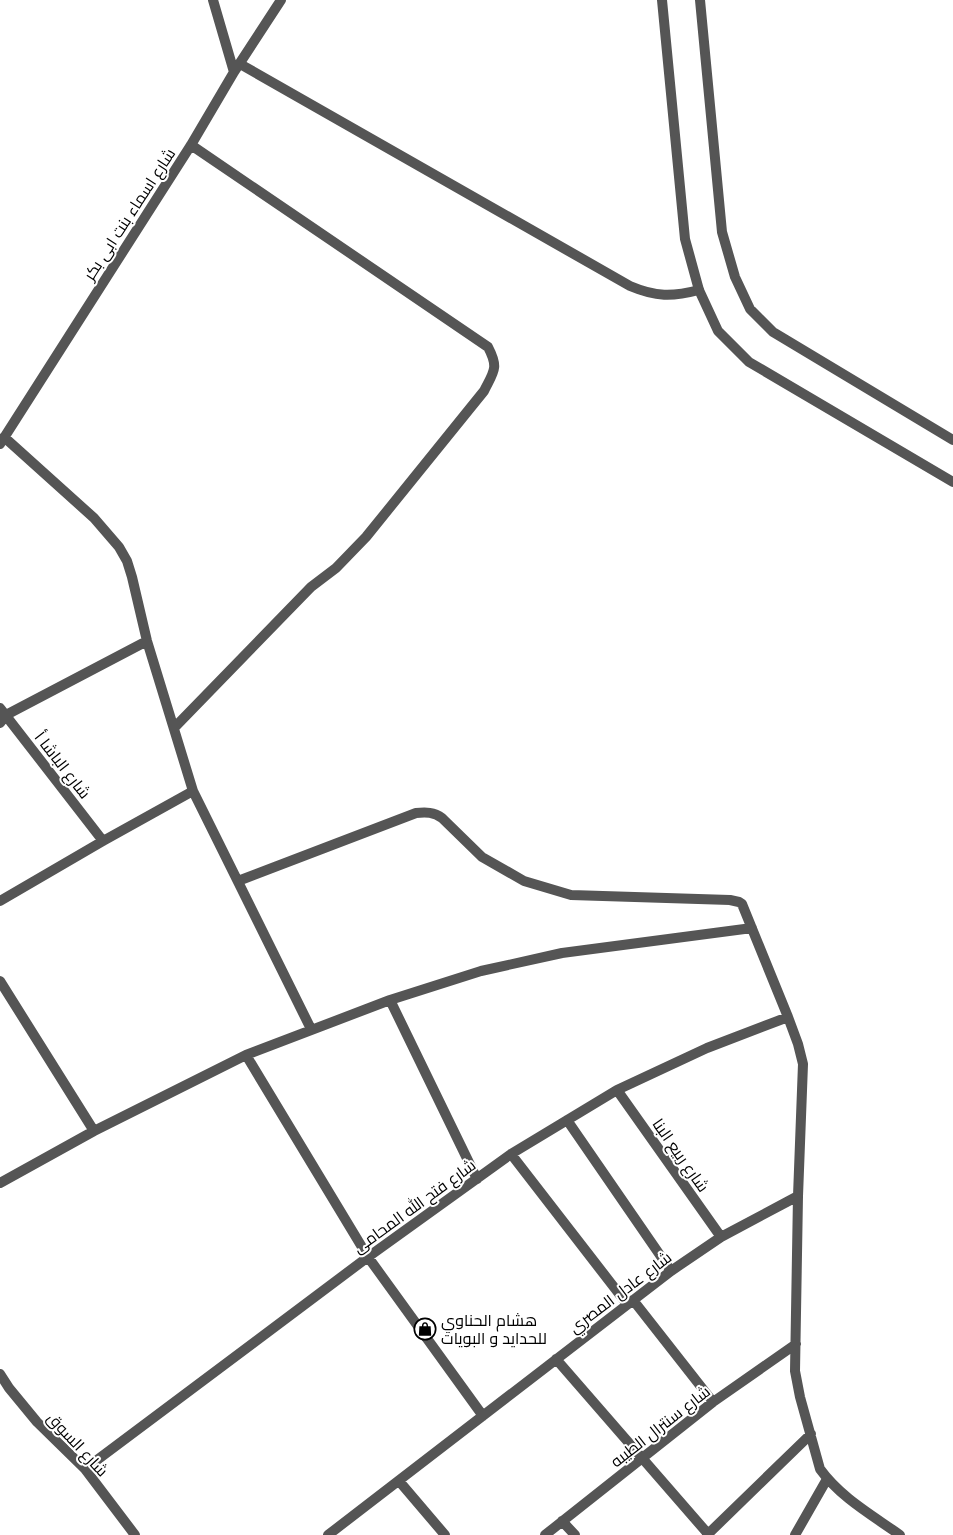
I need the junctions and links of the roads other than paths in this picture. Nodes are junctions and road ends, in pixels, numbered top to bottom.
1 (213, 0) edge
2 (281, 0) edge
3 (662, 0) edge
4 (700, 0) edge
5 (237, 68) junction
6 (191, 146) junction
7 (699, 290) junction
8 (953, 440) edge
9 (2, 441) edge
10 (953, 482) edge
11 (147, 641) junction
12 (2, 715) edge
13 (174, 728) junction
14 (193, 791) junction
15 (103, 841) junction
16 (238, 880) junction
17 (0, 901) edge
18 (752, 928) junction
19 (0, 981) edge
20 (390, 1000) junction
21 (788, 1016) junction
22 (311, 1029) junction
23 (246, 1055) junction
24 (617, 1090) junction
25 (567, 1120) junction
26 (94, 1131) junction
27 (511, 1154) junction
28 (477, 1179) junction
29 (0, 1183) edge
30 (798, 1196) junction
31 (720, 1237) junction
32 (368, 1257) junction
33 (671, 1271) junction
34 (630, 1302) junction
35 (796, 1344) junction
36 (556, 1359) junction
37 (0, 1374) edge
38 (5, 1390) edge
39 (713, 1402) junction
40 (482, 1416) junction
41 (811, 1434) junction
42 (641, 1459) junction
43 (85, 1469) junction
44 (827, 1478) junction
45 (399, 1480) junction
46 (562, 1521) junction
47 (135, 1535) edge
48 (328, 1535) edge
49 (445, 1535) edge
50 (544, 1535) edge
51 (576, 1535) edge
52 (708, 1535) edge
53 (795, 1535) edge
54 (900, 1535) edge

1 - 5 street
2 - 5 street, شارع اسماء بنت ابى بكر
3 - 7 street
4 - 8 street
5 - 6 street, شارع اسماء بنت ابى بكر
5 - 7 street
6 - 9 street, شارع اسماء بنت ابى بكر
6 - 13 street
7 - 10 street
9 - 11 street
11 - 12 street
11 - 13 street
12 - 15 street, شارع الباشا أ
13 - 14 street
14 - 15 street
14 - 16 street
15 - 17 street
16 - 18 street
16 - 22 street
18 - 20 street
18 - 21 street
19 - 26 street
20 - 22 street
20 - 28 street
21 - 24 street, شارع فتح الله المحامى
21 - 30 street
22 - 23 street
23 - 26 street
23 - 32 street
24 - 25 street, شارع فتح الله المحامى
24 - 31 street, شارع ربيع البنا
25 - 27 street, شارع فتح الله المحامى
25 - 33 street
26 - 29 street
27 - 28 street, شارع فتح الله المحامى
27 - 34 street
28 - 32 street, شارع فتح الله المحامى
30 - 31 street, شارع عادل المصري
30 - 35 street
31 - 33 street, شارع عادل المصري
32 - 40 street
32 - 43 street, شارع فتح الله المحامى
33 - 34 street, شارع عادل المصري
34 - 36 street, شارع عادل المصري
34 - 39 street
35 - 39 street, شارع سنترال الطيبه
35 - 41 street
36 - 40 street, شارع عادل المصري
36 - 42 street
37 - 38 street, شارع السوق
38 - 43 street, شارع السوق
39 - 42 street, شارع سنترال الطيبه
40 - 45 street, شارع عادل المصري
41 - 44 street
41 - 52 street
42 - 46 street, شارع سنترال الطيبه
42 - 52 street
43 - 47 street, شارع السوق
44 - 53 street
44 - 54 street
45 - 48 street, شارع عادل المصري
45 - 49 street
46 - 50 street, شارع سنترال الطيبه
46 - 51 street

